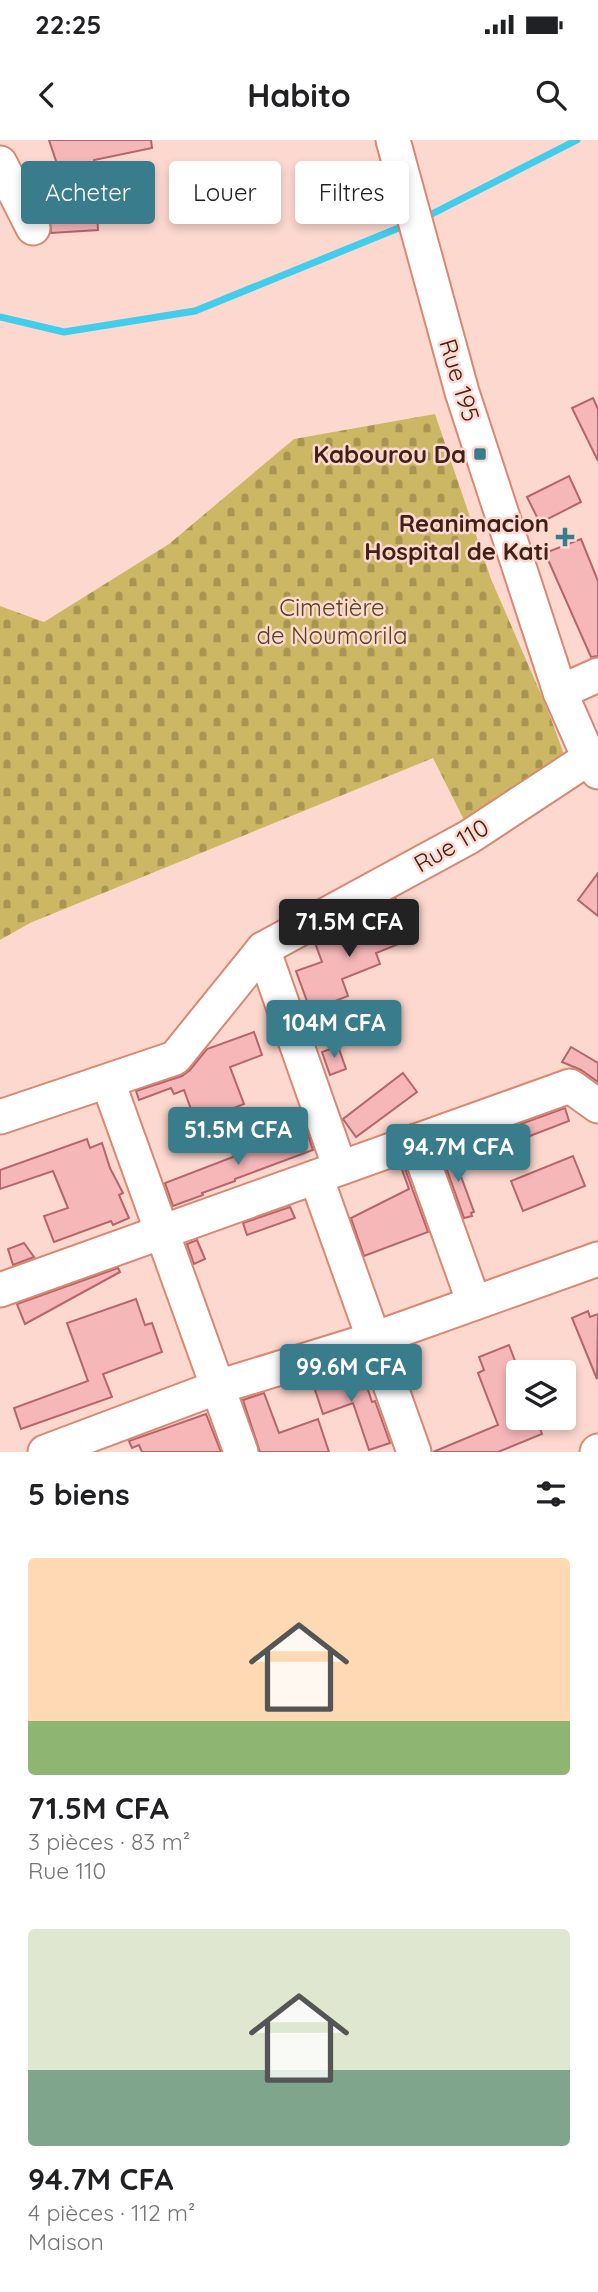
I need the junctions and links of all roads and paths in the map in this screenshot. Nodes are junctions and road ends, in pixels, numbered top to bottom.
1 (393, 140) edge
2 (0, 163) edge
3 (33, 228) dead end
4 (598, 675) edge
5 (560, 692) junction
6 (593, 765) edge
7 (263, 949) junction
8 (108, 1082) junction
9 (598, 1106) edge
10 (0, 1117) edge
11 (416, 1141) junction
12 (328, 1172) junction
13 (161, 1232) junction
14 (598, 1259) edge
15 (0, 1290) edge
16 (474, 1303) junction
17 (374, 1339) junction
18 (218, 1387) junction
19 (45, 1452) edge
20 (241, 1452) edge
21 (414, 1452) edge

1 - 5 street, Rue 195
2 - 3 street
4 - 5 street
5 - 6 street, Rue 195
6 - 7 street, Rue 110
7 - 8 street, Rue 110
7 - 12 street
8 - 10 street, Rue 110
8 - 13 street
9 - 11 street
11 - 12 street
11 - 16 street
12 - 13 street
12 - 17 street
13 - 15 street
13 - 18 street
14 - 16 street
16 - 17 street
17 - 18 street
17 - 21 street
18 - 19 street
18 - 20 street

